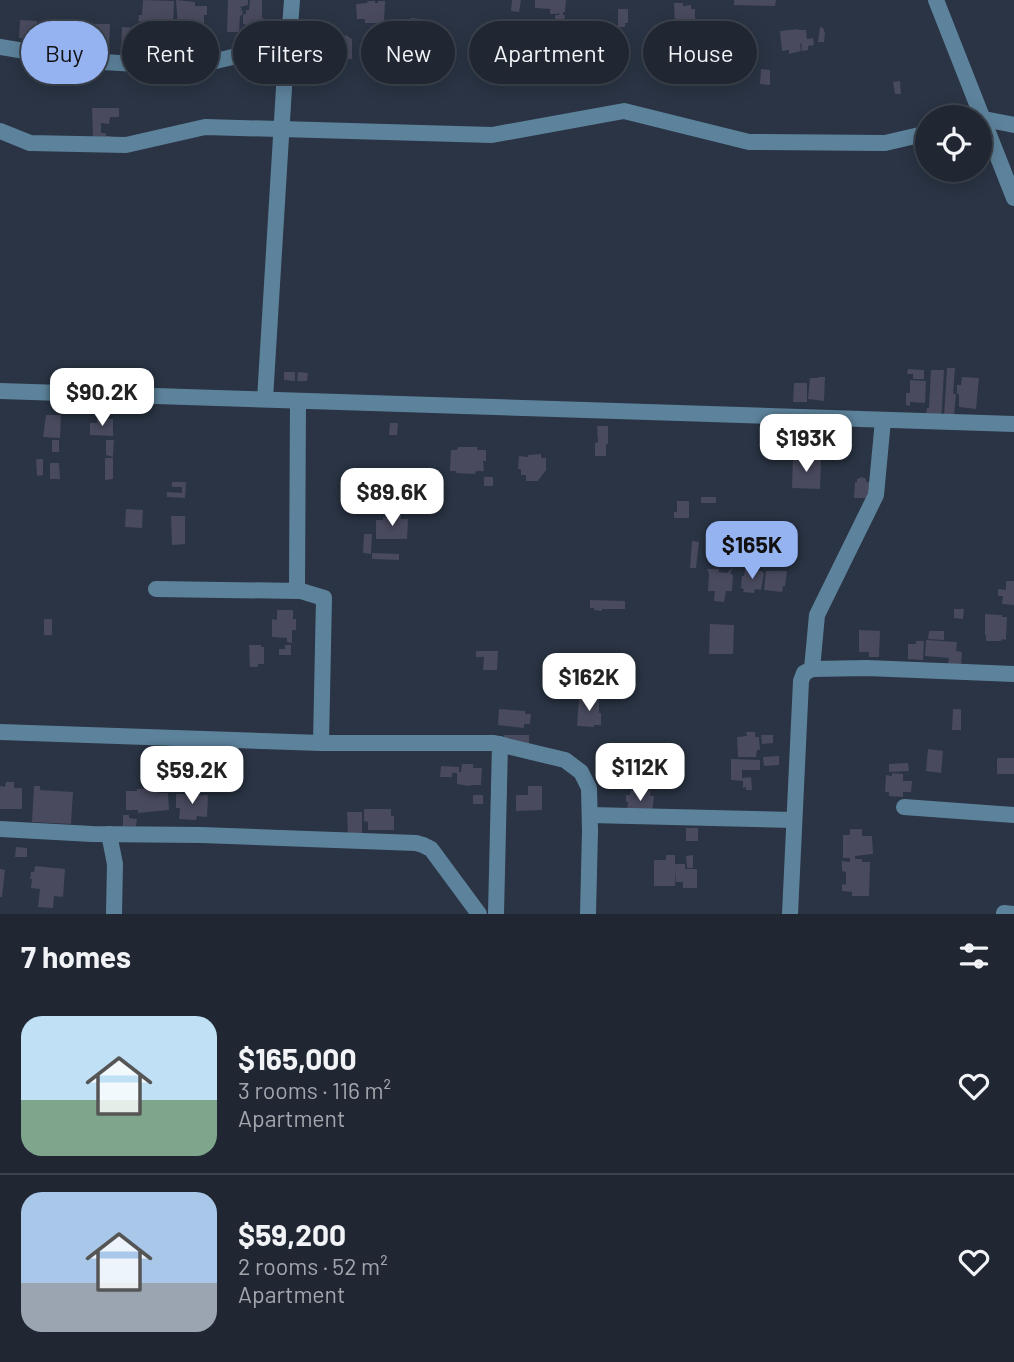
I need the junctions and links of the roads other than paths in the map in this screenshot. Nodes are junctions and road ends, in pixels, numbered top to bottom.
1 (292, 0) edge
2 (936, 0) edge
3 (290, 21) edge
4 (0, 47) edge
5 (233, 57) edge
6 (284, 84) edge
7 (977, 105) edge
8 (992, 121) edge
9 (1014, 125) edge
10 (281, 130) junction
11 (0, 131) edge
12 (915, 136) edge
13 (992, 144) edge
14 (1014, 198) edge
15 (0, 391) edge
16 (265, 399) junction
17 (298, 401) junction
18 (883, 420) junction
19 (1014, 424) edge
20 (156, 589) dead end
21 (301, 592) junction
22 (812, 669) junction
23 (1014, 674) edge
24 (0, 732) edge
25 (321, 743) junction
26 (500, 744) junction
27 (904, 807) dead end
28 (590, 815) junction
29 (1014, 815) edge
30 (794, 820) junction
31 (0, 829) edge
32 (109, 834) junction
33 (1004, 913) edge
34 (114, 914) edge
35 (479, 914) edge
36 (496, 914) edge
37 (588, 914) edge
38 (790, 914) edge
39 (1014, 914) edge

1 - 3 street
2 - 7 street
4 - 5 street
6 - 10 street
8 - 9 street
10 - 11 street
10 - 12 street
10 - 16 street
13 - 14 street
15 - 16 street
16 - 17 street
17 - 18 street
17 - 21 street
18 - 19 street
18 - 22 street
20 - 21 street
21 - 25 street
22 - 23 street
22 - 30 street
24 - 25 street
25 - 26 street
26 - 28 street
26 - 36 street
27 - 29 street
28 - 30 street
28 - 37 street
30 - 38 street
31 - 32 street
32 - 34 street
32 - 35 street
33 - 39 street

